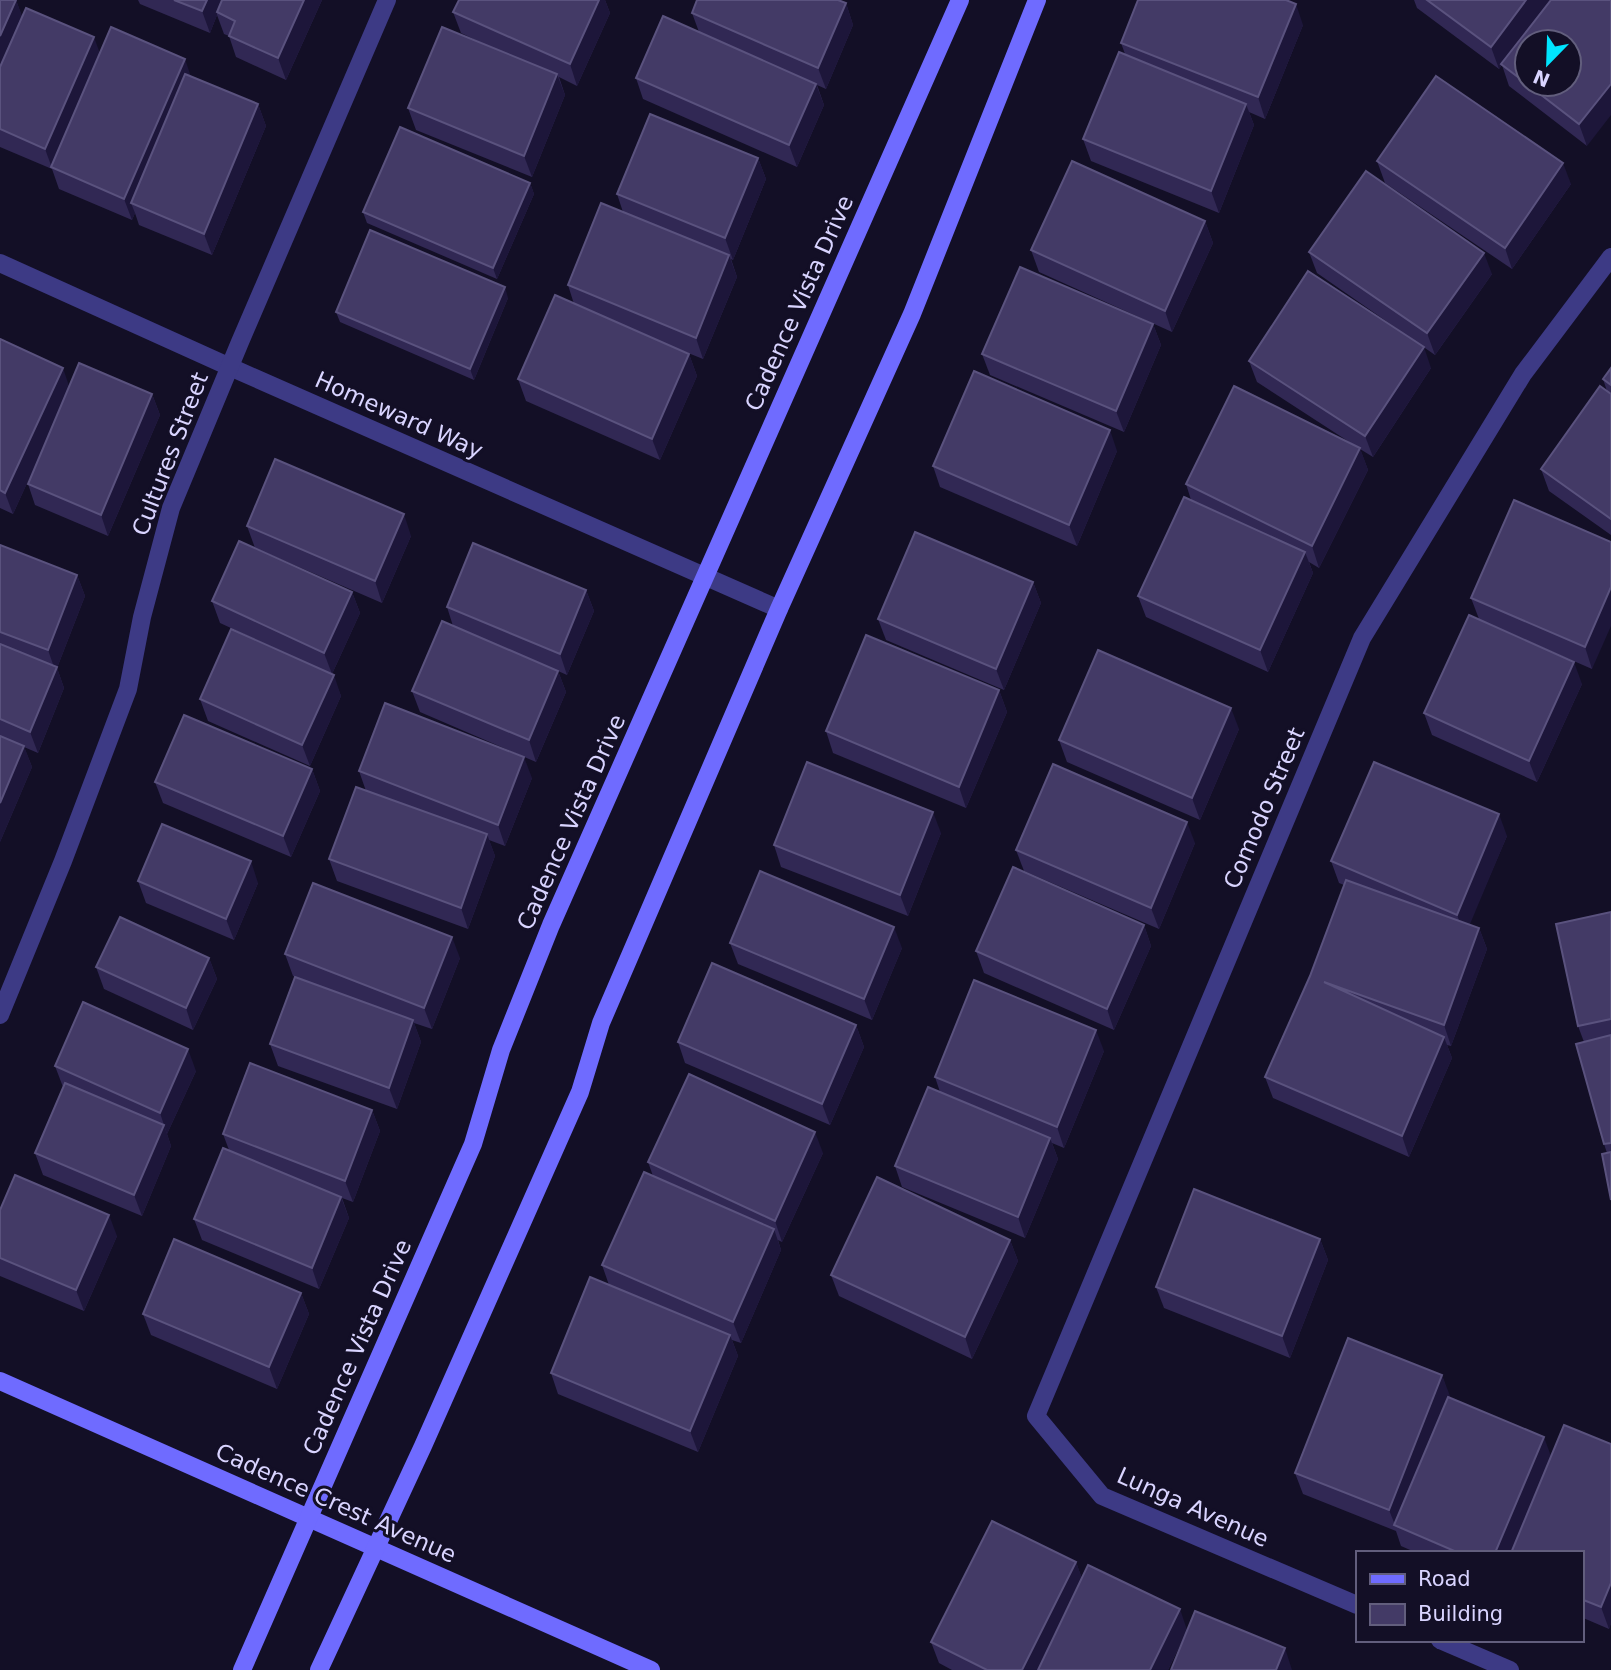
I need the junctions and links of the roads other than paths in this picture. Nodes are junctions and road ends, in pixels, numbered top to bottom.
1 (387, 0) edge
2 (960, 0) edge
3 (1037, 0) edge
4 (1611, 257) edge
5 (0, 263) edge
6 (230, 367) junction
7 (706, 578) junction
8 (779, 609) junction
9 (0, 1015) edge
10 (0, 1381) edge
11 (1036, 1416) joint
12 (307, 1517) junction
13 (375, 1548) junction
14 (1356, 1605) edge
15 (1445, 1642) edge
16 (242, 1670) edge
17 (319, 1670) edge
18 (652, 1670) edge
19 (1510, 1670) edge

1 - 6 street, Cultures Street
2 - 7 street, Cadence Vista Drive
3 - 8 street
4 - 11 street, Comodo Street
5 - 6 street, Homeward Way
6 - 7 street, Homeward Way
6 - 9 street, Cultures Street
7 - 8 street, Homeward Way
7 - 12 street, Cadence Vista Drive
8 - 13 street
10 - 12 street, Cadence Crest Avenue
11 - 14 street, Lunga Avenue
12 - 13 street, Cadence Crest Avenue
12 - 16 street, Cadence Vista Drive
13 - 17 street
13 - 18 street, Cadence Crest Avenue
15 - 19 street

